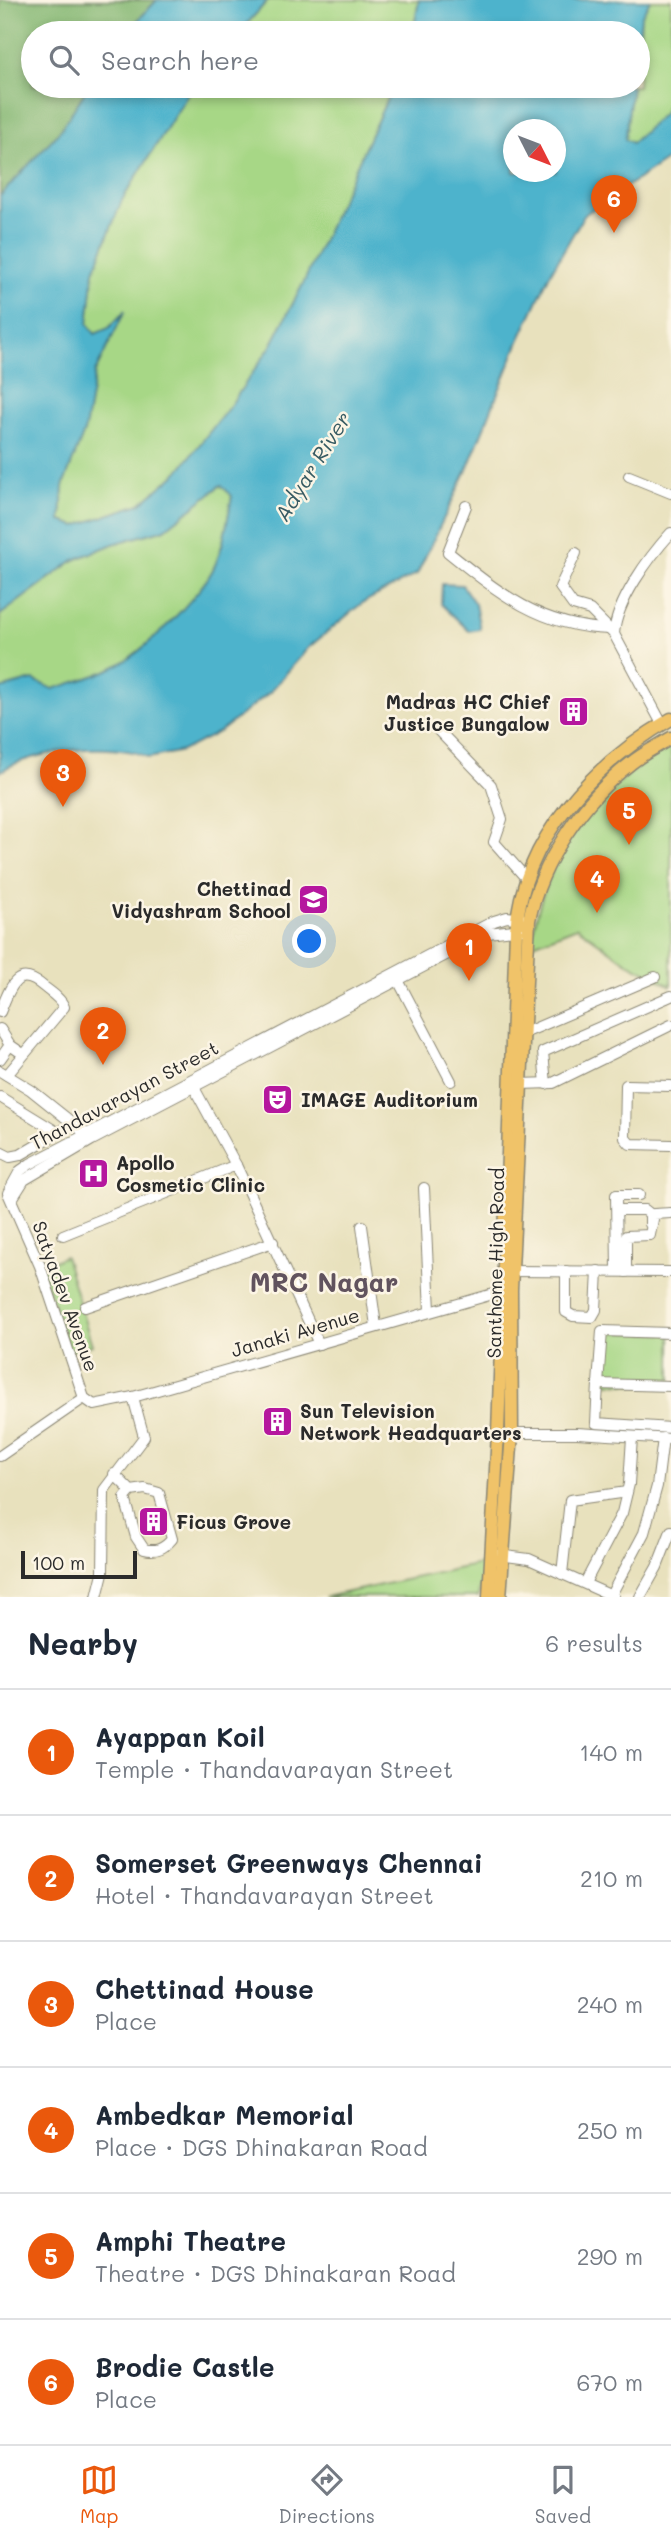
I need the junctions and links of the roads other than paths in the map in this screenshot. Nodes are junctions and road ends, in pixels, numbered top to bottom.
1 (629, 476) dead end
2 (671, 493) edge
3 (466, 506) dead end
4 (671, 533) edge
5 (576, 553) dead end
6 (611, 632) junction
7 (667, 722) edge
8 (438, 730) dead end
9 (671, 738) edge
10 (525, 877) junction
11 (522, 924) junction
12 (655, 976) dead end
13 (398, 980) junction
14 (671, 996) edge
15 (0, 1012) edge
16 (315, 1019) junction
17 (671, 1025) edge
18 (0, 1029) edge
19 (522, 1034) junction
20 (10, 1045) junction
21 (23, 1054) junction
22 (0, 1059) edge
23 (4, 1073) edge
24 (451, 1082) dead end
25 (192, 1084) junction
26 (519, 1084) junction
27 (546, 1084) junction
28 (671, 1086) edge
29 (0, 1097) edge
30 (75, 1123) junction
31 (57, 1132) junction
32 (90, 1137) junction
33 (671, 1145) edge
34 (0, 1152) edge
35 (10, 1157) junction
36 (236, 1165) junction
37 (20, 1171) junction
38 (424, 1188) dead end
39 (639, 1195) dead end
40 (12, 1199) junction
41 (617, 1210) junction
42 (671, 1213) edge
43 (362, 1226) dead end
44 (617, 1231) junction
45 (63, 1235) dead end
46 (274, 1241) junction
47 (508, 1271) junction
48 (621, 1272) junction
49 (671, 1272) edge
50 (566, 1274) junction
51 (598, 1275) junction
52 (507, 1290) junction
53 (85, 1307) dead end
54 (429, 1310) junction
55 (376, 1326) junction
56 (671, 1333) edge
57 (320, 1344) junction
58 (598, 1384) junction
59 (671, 1386) edge
60 (133, 1397) junction
61 (86, 1401) junction
62 (671, 1428) edge
63 (512, 1433) junction
64 (632, 1437) junction
65 (667, 1439) edge
66 (0, 1456) edge
67 (114, 1474) junction
68 (131, 1491) junction
69 (627, 1492) junction
70 (671, 1531) edge
71 (497, 1555) junction
72 (562, 1574) junction
73 (585, 1583) junction
74 (612, 1596) edge
75 (97, 1597) edge
76 (489, 1597) edge
77 (500, 1597) edge
78 (640, 1597) edge

1 - 2 street
3 - 6 street
4 - 6 street
5 - 6 street
6 - 7 street
7 - 10 main road
8 - 10 street
9 - 11 main road
10 - 11 main road
11 - 13 street, Thandavarayan Street
11 - 16 street, Thandavarayan Street
11 - 19 main road, Santhome High Road
11 - 47 main road, Santhome High Road
12 - 19 street
13 - 16 street, Thandavarayan Street
13 - 24 street
14 - 27 street
15 - 21 street
16 - 25 street, Thandavarayan Street
17 - 27 street
18 - 20 street
19 - 26 main road, Santhome High Road
20 - 21 street
20 - 22 street
21 - 23 street
23 - 30 street
25 - 32 street, Thandavarayan Street
25 - 36 street
26 - 27 street
26 - 47 main road, Santhome High Road
28 - 33 street
29 - 31 street
30 - 31 street
30 - 32 street
31 - 35 street
32 - 37 street, Thandavarayan Street
32 - 40 street, Thandavarayan Street
34 - 35 street
35 - 37 street
36 - 45 street
36 - 46 street
37 - 40 street, Thandavarayan Street
38 - 54 street
39 - 41 street
40 - 61 street, Satyadev Avenue
41 - 44 street
41 - 44 street
42 - 48 street
43 - 55 street
44 - 48 street
46 - 53 street
46 - 57 street
47 - 50 street
47 - 52 main road, Santhome High Road
48 - 49 street
48 - 51 street
50 - 51 street
50 - 51 street
52 - 54 street, Janaki Avenue
52 - 63 main road, Santhome High Road
52 - 71 main road, Santhome High Road
54 - 55 street, Janaki Avenue
55 - 57 street, Janaki Avenue
56 - 58 street
57 - 60 street, Janaki Avenue
58 - 59 street
58 - 62 street
60 - 61 street, Janaki Avenue
60 - 67 street
61 - 66 street
63 - 64 street
63 - 71 main road, Santhome High Road
64 - 65 street
64 - 69 street
65 - 74 street
67 - 68 street
67 - 75 street
68 - 68 street
69 - 72 street
69 - 73 street
70 - 78 street
71 - 72 street
71 - 76 main road, Santhome High Road
71 - 77 main road, Santhome High Road
72 - 73 street
73 - 74 street

